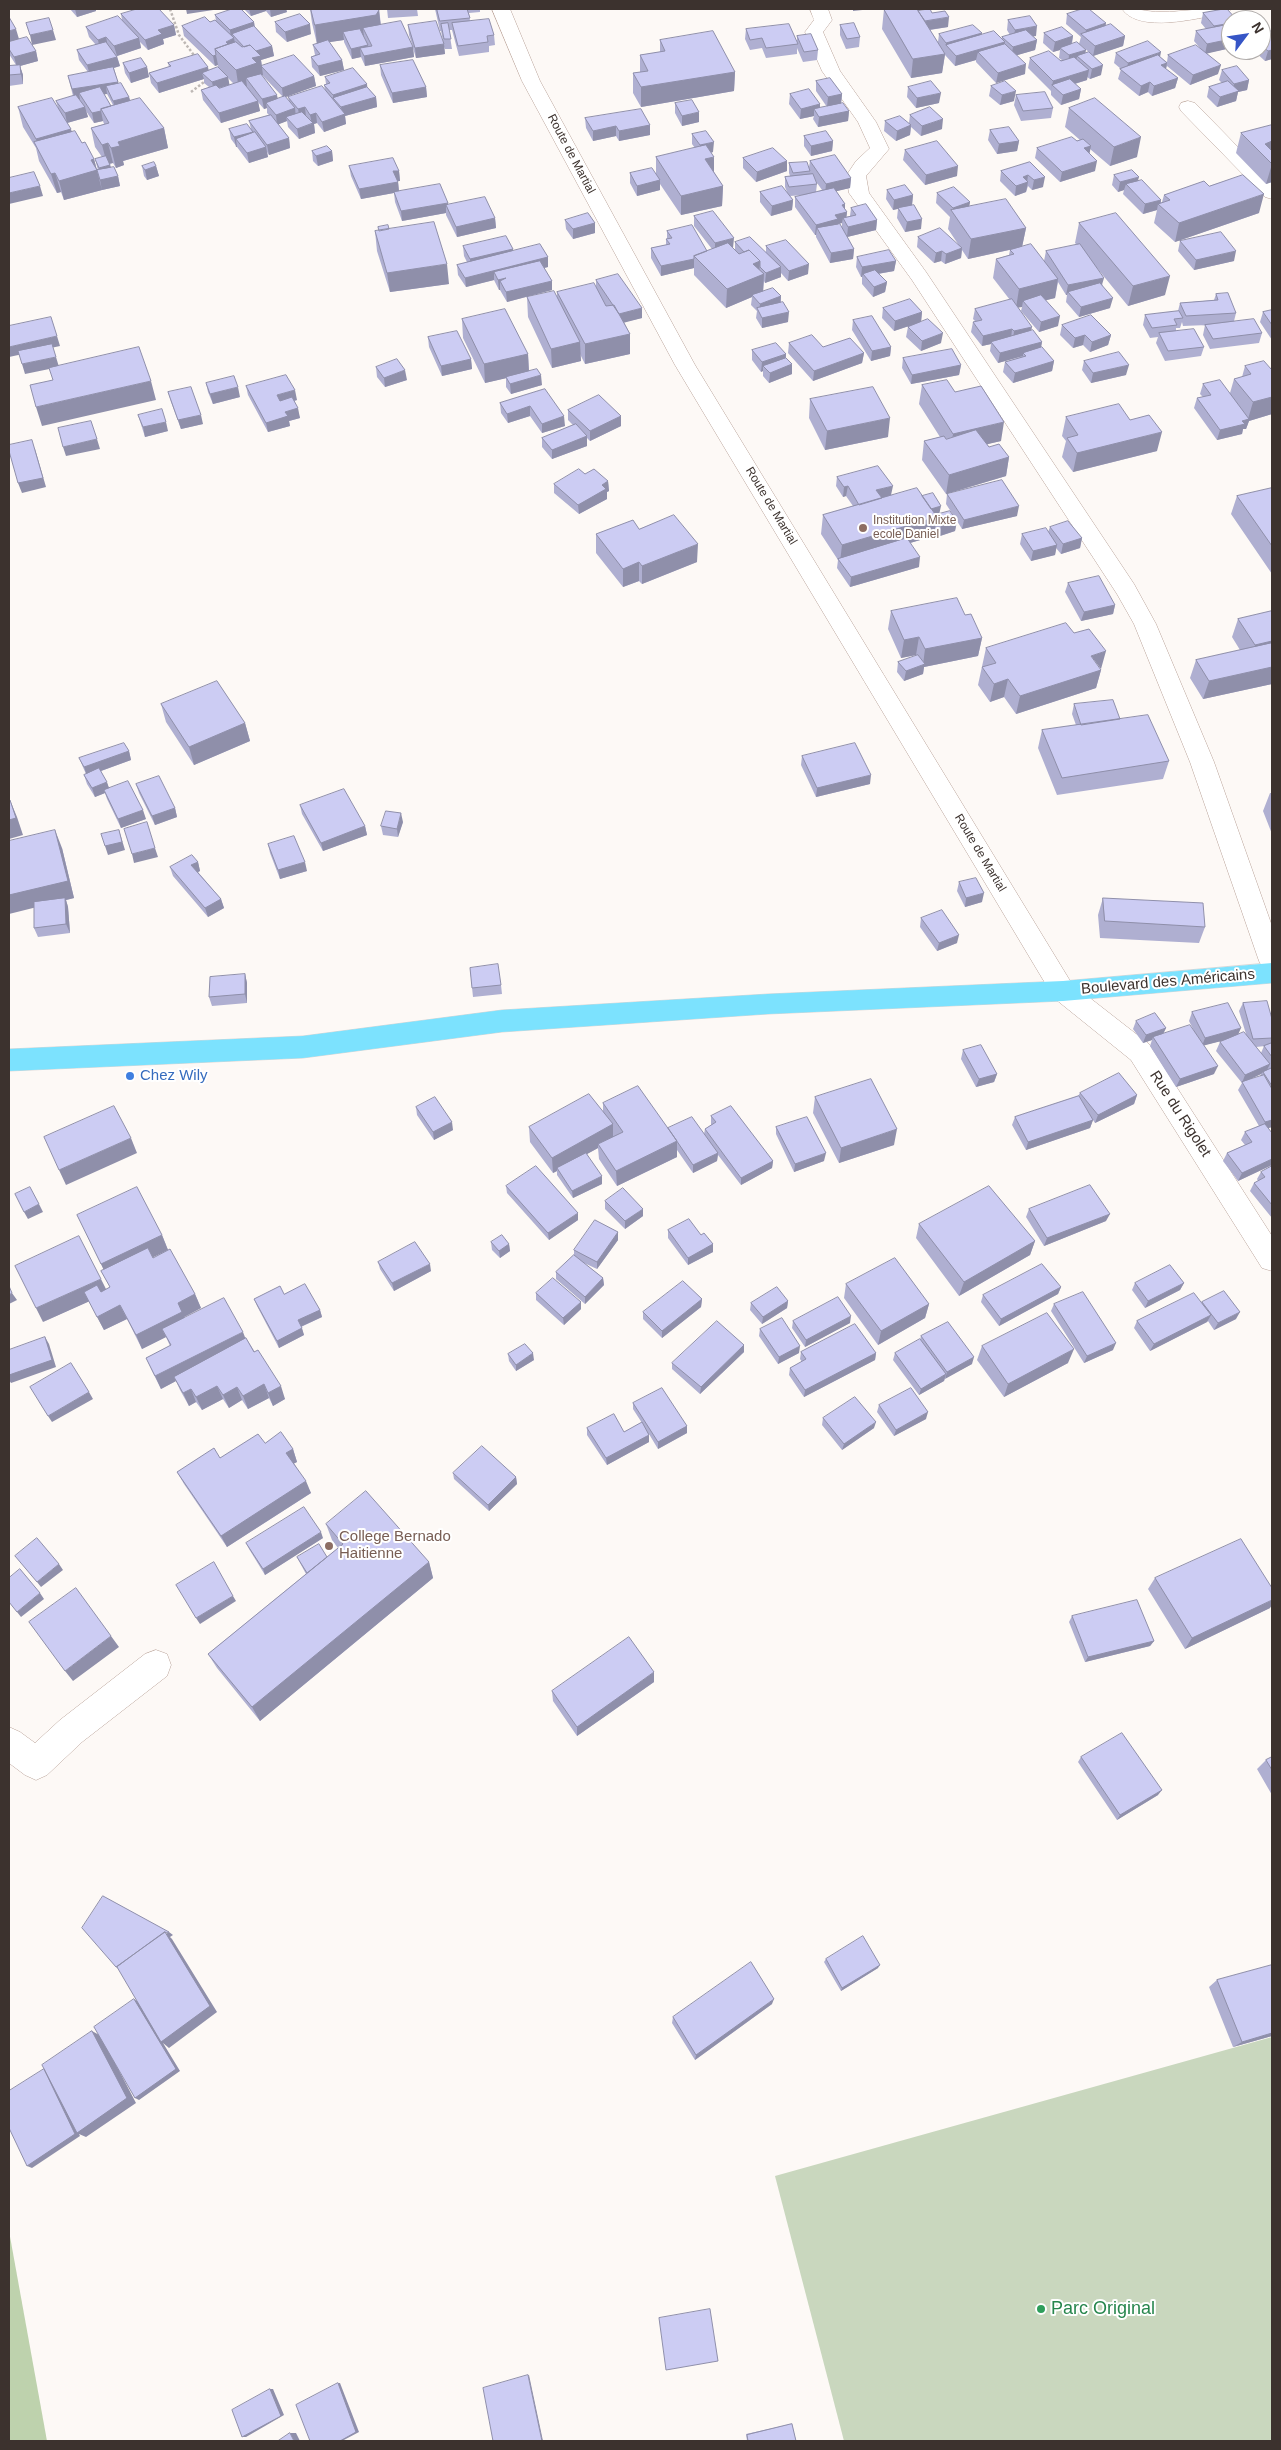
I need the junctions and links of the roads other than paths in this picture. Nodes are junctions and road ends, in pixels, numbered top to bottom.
1 (502, 9) edge
2 (819, 9) edge
3 (1131, 9) edge
4 (1222, 9) edge
5 (1188, 107) dead end
6 (1272, 193) edge
7 (1272, 961) edge
8 (1272, 973) edge
9 (1064, 991) junction
10 (9, 1060) edge
11 (1272, 1259) edge
12 (156, 1665) dead end
13 (9, 1743) edge

1 - 9 street, Route de Martial
2 - 7 street
3 - 4 street
5 - 6 street
8 - 9 main road, Boulevard des Américains
9 - 10 main road, Boulevard des Américains
9 - 11 street, Rue du Rigolet
12 - 13 street

